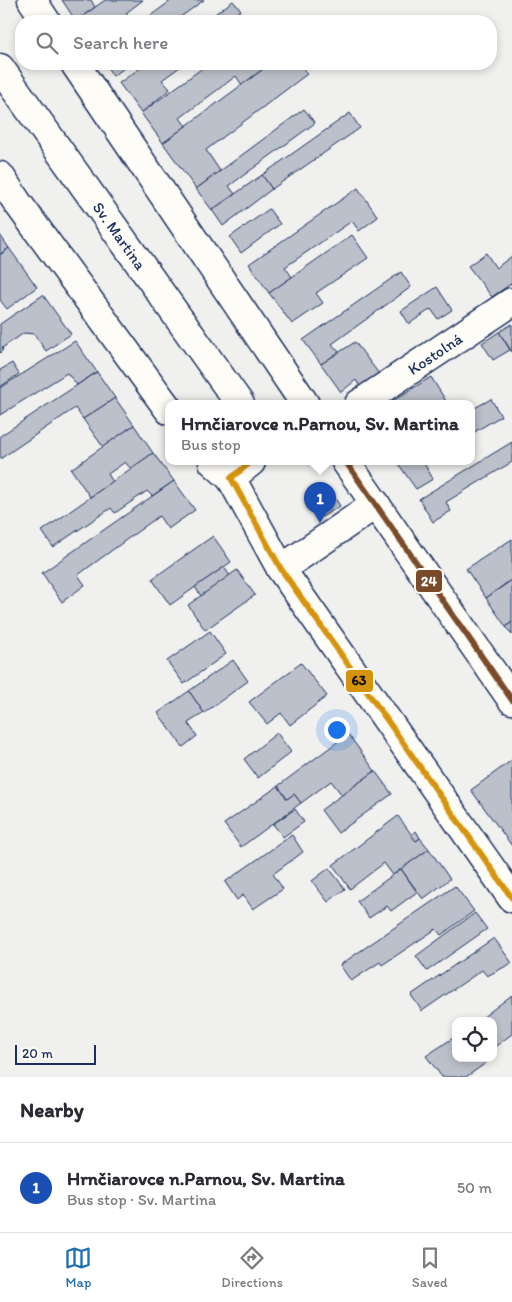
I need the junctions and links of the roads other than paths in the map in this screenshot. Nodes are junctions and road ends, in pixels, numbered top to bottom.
1 (32, 0) edge
2 (42, 15) edge
3 (0, 68) edge
4 (79, 70) edge
5 (0, 176) edge
6 (512, 302) edge
7 (237, 400) edge
8 (302, 400) edge
9 (365, 400) edge
10 (165, 405) edge
11 (348, 465) edge
12 (232, 467) edge
13 (376, 504) junction
14 (281, 569) junction
15 (512, 700) edge
16 (512, 898) edge

1 - 2 street
3 - 7 street, Sv. Martina
4 - 8 street
5 - 10 street
6 - 9 street, Kostolná
11 - 13 street
12 - 14 street
13 - 14 street
13 - 15 street
14 - 16 street

